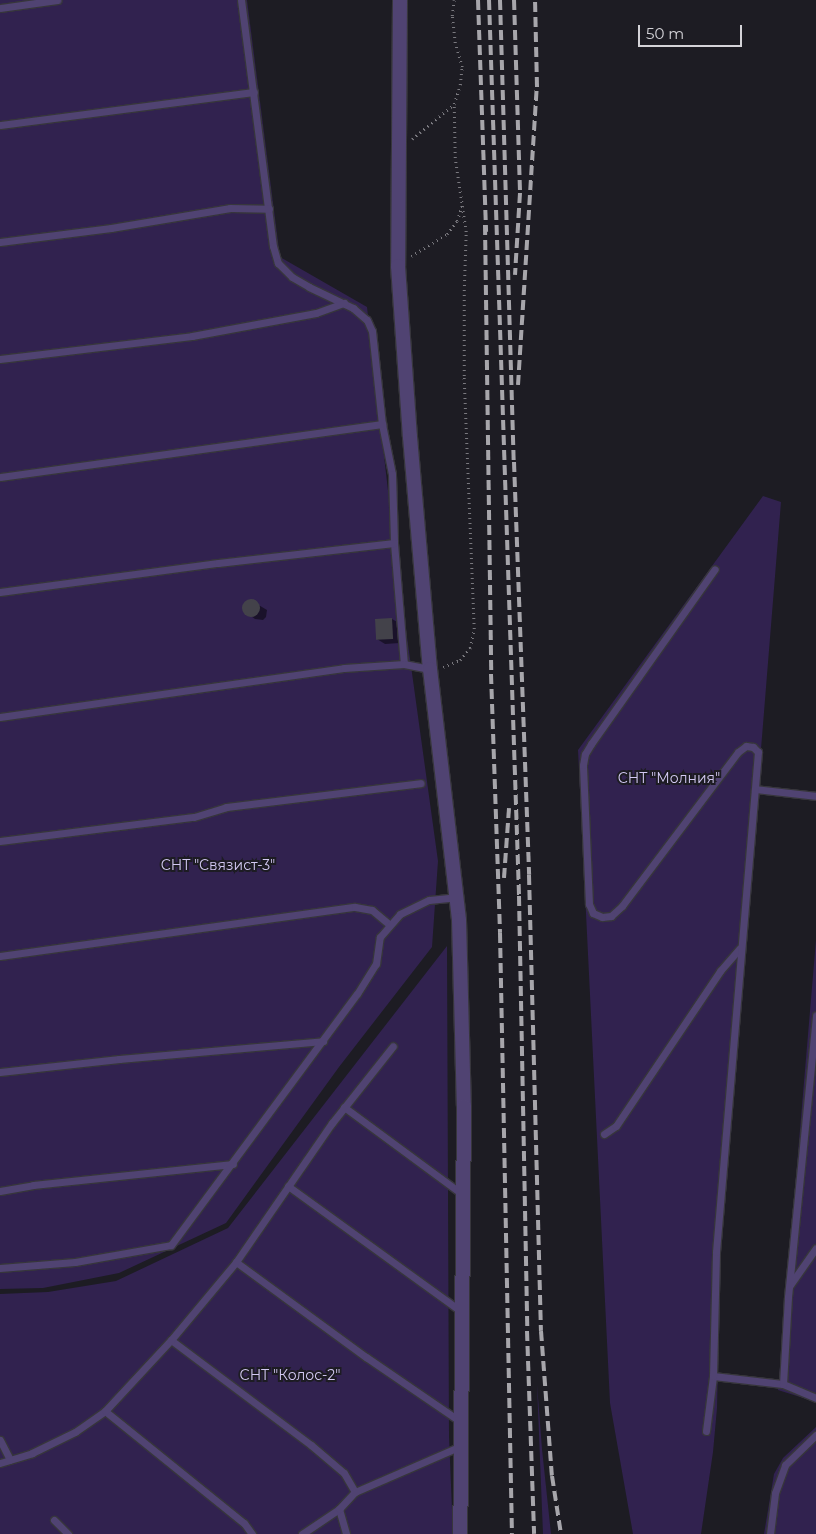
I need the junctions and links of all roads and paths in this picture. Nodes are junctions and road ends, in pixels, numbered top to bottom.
1 (57, 0) edge
2 (241, 0) edge
3 (400, 0) edge
4 (454, 0) edge
5 (0, 8) edge
6 (254, 92) junction
7 (454, 104) junction
8 (0, 125) edge
9 (398, 155) junction
10 (462, 205) junction
11 (269, 209) junction
12 (0, 242) edge
13 (398, 266) junction
14 (344, 304) junction
15 (0, 359) edge
16 (382, 424) junction
17 (0, 477) edge
18 (394, 544) junction
19 (716, 570) dead end
20 (0, 592) edge
21 (404, 664) junction
22 (430, 669) junction
23 (0, 717) edge
24 (421, 783) dead end
25 (755, 789) junction
26 (816, 796) edge
27 (0, 841) edge
28 (456, 897) junction
29 (390, 925) junction
30 (740, 948) junction
31 (0, 956) edge
32 (816, 1015) edge
33 (323, 1041) junction
34 (393, 1046) dead end
35 (0, 1072) edge
36 (344, 1107) junction
37 (604, 1134) dead end
38 (233, 1164) junction
39 (288, 1186) junction
40 (0, 1191) edge
41 (463, 1195) junction
42 (816, 1248) edge
43 (236, 1262) junction
44 (0, 1268) edge
45 (789, 1286) junction
46 (462, 1312) junction
47 (171, 1340) junction
48 (713, 1376) junction
49 (783, 1384) junction
50 (816, 1398) edge
51 (105, 1411) junction
52 (461, 1422) junction
53 (706, 1431) dead end
54 (816, 1435) edge
55 (0, 1440) edge
56 (461, 1446) junction
57 (10, 1460) junction
58 (0, 1463) edge
59 (355, 1492) junction
60 (339, 1509) junction
61 (54, 1520) dead end
62 (68, 1534) edge
63 (252, 1534) edge
64 (302, 1534) edge
65 (346, 1534) edge
66 (460, 1534) edge
67 (770, 1534) edge

1 - 5 lane
2 - 6 lane
3 - 9 street
4 - 7 path
6 - 8 lane
6 - 11 lane
7 - 9 path
7 - 10 path
9 - 13 street
10 - 13 path
10 - 22 path
11 - 12 lane
11 - 14 lane
13 - 22 street
14 - 15 lane
14 - 16 lane
16 - 17 lane
16 - 18 lane
18 - 20 lane
18 - 21 lane
19 - 25 lane
21 - 22 lane
21 - 23 lane
22 - 28 street
24 - 27 lane
25 - 26 lane
25 - 30 lane
28 - 29 lane
28 - 41 street
29 - 31 lane
29 - 33 lane
30 - 37 lane
30 - 48 lane
32 - 45 lane
33 - 35 lane
33 - 38 lane
34 - 36 lane
36 - 39 lane
36 - 41 lane
38 - 40 lane
38 - 44 lane
39 - 43 lane
39 - 46 lane
41 - 46 street
42 - 45 lane
43 - 47 lane
43 - 52 lane
45 - 49 lane
46 - 52 street
47 - 51 lane
47 - 59 lane
48 - 49 lane
48 - 53 lane
49 - 50 lane
51 - 57 lane
51 - 63 lane
52 - 56 street
54 - 67 lane
55 - 57 lane
56 - 59 lane
56 - 66 street
57 - 58 lane
59 - 60 lane
60 - 64 lane
60 - 65 lane
61 - 62 lane

